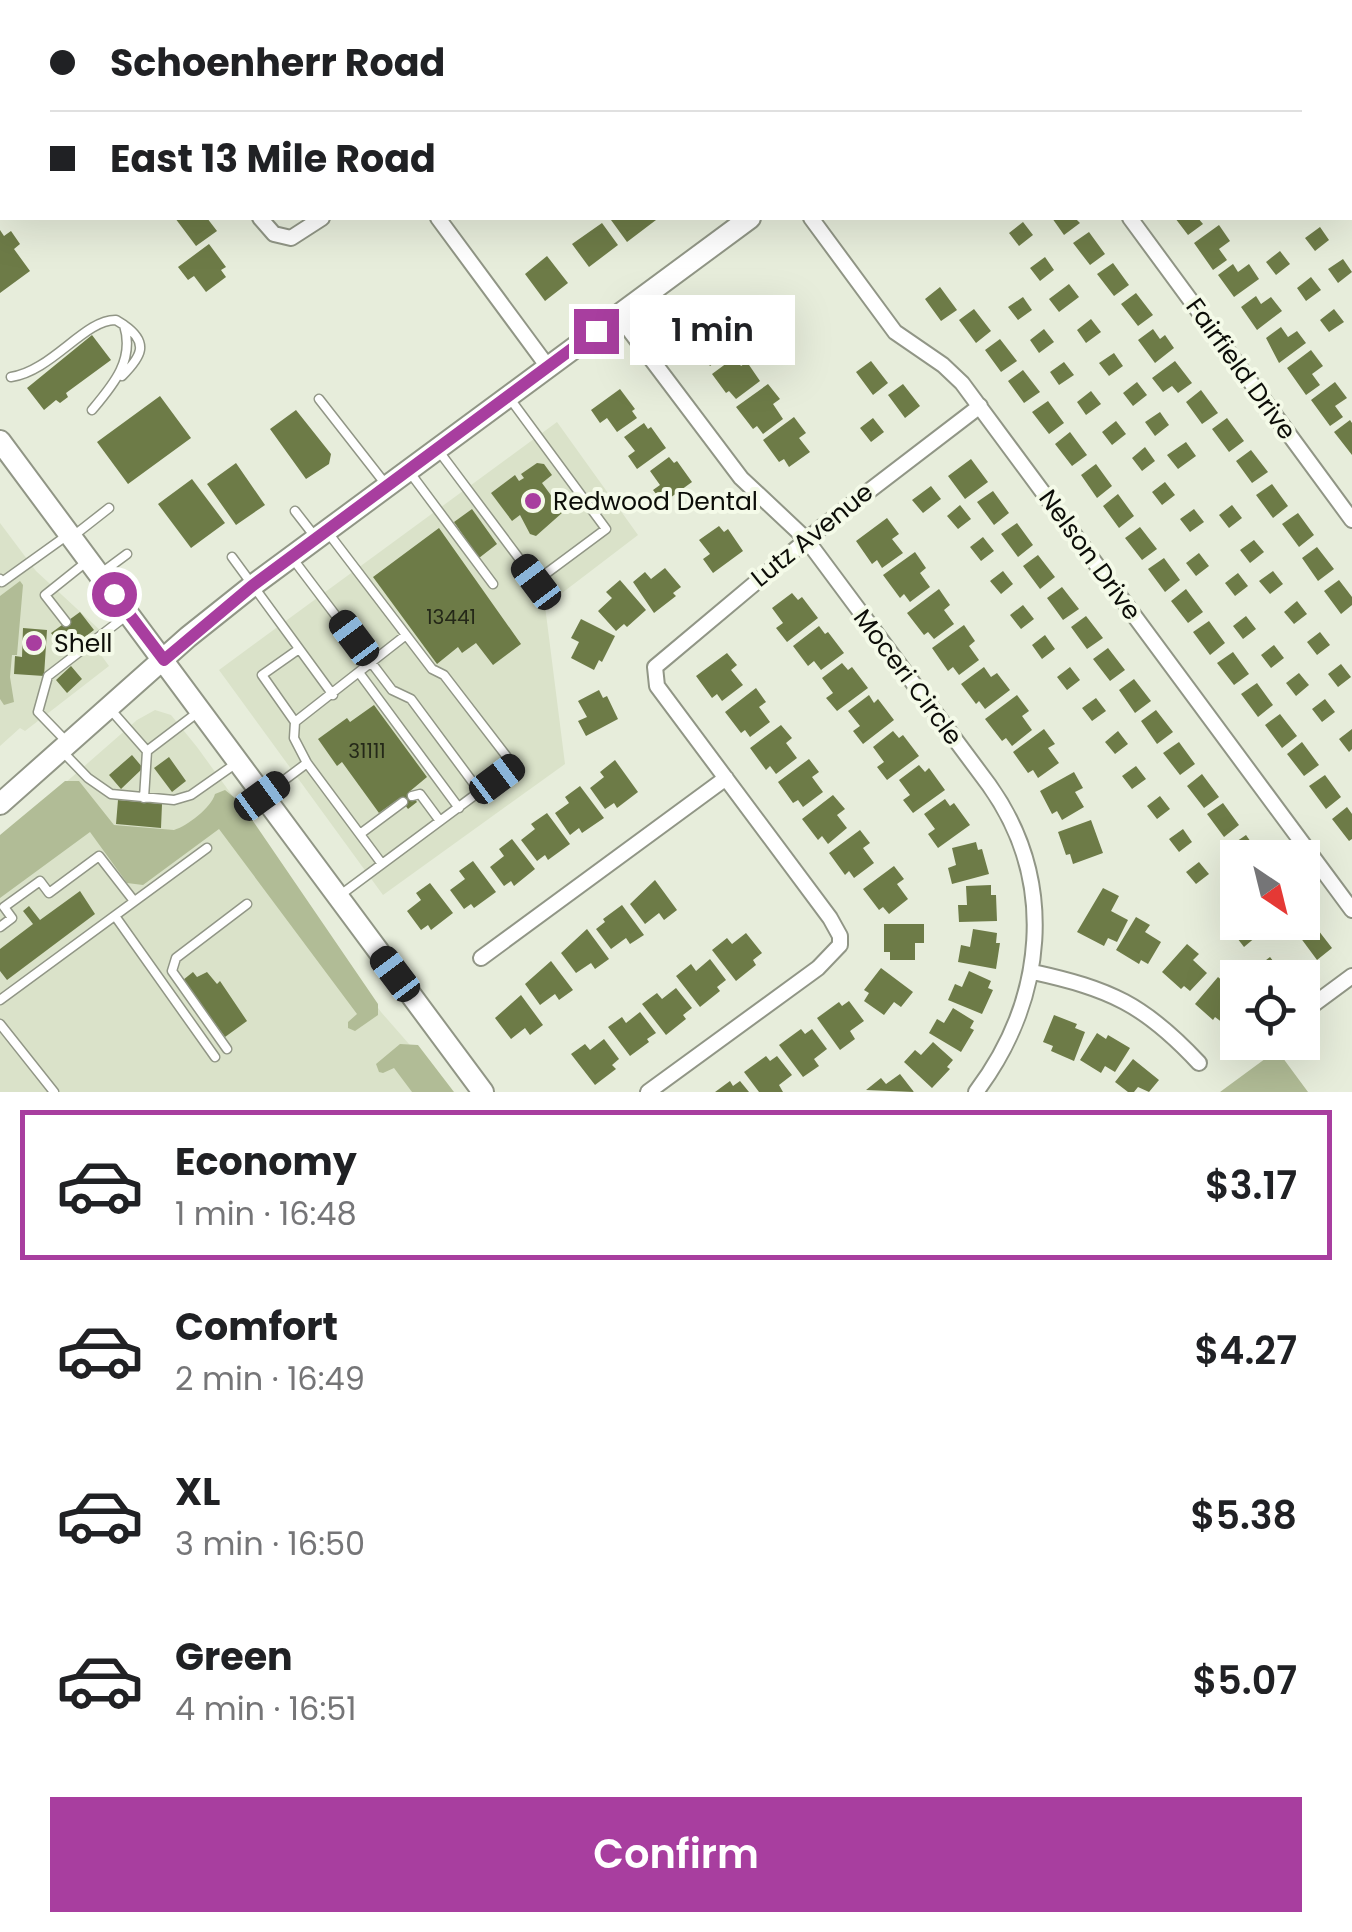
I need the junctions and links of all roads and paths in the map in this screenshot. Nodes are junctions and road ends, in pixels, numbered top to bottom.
1 (262, 220) edge
2 (319, 220) edge
3 (439, 220) edge
4 (747, 220) edge
5 (812, 220) edge
6 (1131, 220) edge
7 (618, 315) junction
8 (124, 325) junction
9 (548, 367) junction
10 (11, 378) dead end
11 (118, 379) junction
12 (508, 396) junction
13 (319, 399) dead end
14 (980, 406) junction
15 (92, 410) dead end
16 (0, 441) edge
17 (437, 449) junction
18 (408, 470) junction
19 (387, 486) junction
20 (109, 508) dead end
21 (295, 510) dead end
22 (1352, 520) edge
23 (321, 534) junction
24 (70, 535) junction
25 (806, 539) junction
26 (127, 554) dead end
27 (292, 556) junction
28 (232, 557) dead end
29 (94, 567) junction
30 (0, 581) edge
31 (494, 584) dead end
32 (252, 586) junction
33 (129, 614) junction
34 (66, 622) dead end
35 (406, 636) junction
36 (299, 649) junction
37 (164, 660) junction
38 (371, 661) junction
39 (360, 674) junction
40 (333, 694) junction
41 (110, 709) junction
42 (200, 710) junction
43 (295, 722) junction
44 (65, 747) junction
45 (146, 751) junction
46 (238, 762) junction
47 (307, 763) junction
48 (726, 778) junction
49 (480, 792) junction
50 (262, 796) junction
51 (412, 796) dead end
52 (144, 798) junction
53 (403, 802) dead end
54 (0, 804) edge
55 (459, 808) junction
56 (440, 821) junction
57 (360, 834) junction
58 (207, 848) dead end
59 (382, 864) junction
60 (337, 897) junction
61 (134, 901) junction
62 (248, 904) dead end
63 (1352, 910) edge
64 (114, 916) junction
65 (0, 927) edge
66 (481, 958) dead end
67 (1032, 972) junction
68 (1352, 976) edge
69 (0, 1000) edge
70 (1320, 1000) edge
71 (0, 1024) edge
72 (226, 1049) dead end
73 (215, 1057) dead end
74 (1199, 1064) dead end
75 (54, 1092) edge
76 (483, 1092) edge
77 (648, 1092) edge
78 (976, 1092) edge

1 - 2 street
3 - 9 street
4 - 7 main road
5 - 14 street, Nelson Drive
6 - 22 street, Fairfield Drive
7 - 9 main road
7 - 25 street, Moceri Circle
8 - 10 lane
8 - 11 lane
8 - 11 lane
9 - 12 main road
11 - 15 lane
12 - 17 main road
12 - 17 lane
13 - 19 lane
14 - 25 street, Lutz Avenue
14 - 63 street, Nelson Drive
16 - 24 main road
17 - 18 main road
18 - 19 main road
18 - 31 lane
19 - 23 main road
20 - 24 lane
21 - 23 lane
23 - 27 main road
23 - 35 lane
24 - 29 main road
24 - 30 lane
25 - 48 street, Lutz Avenue
25 - 67 street, Moceri Circle
26 - 29 lane
27 - 32 main road
27 - 38 lane
28 - 32 lane
29 - 33 main road
29 - 34 lane
32 - 36 lane
32 - 37 main road
33 - 37 main road
33 - 44 lane
35 - 38 lane
35 - 49 lane
36 - 40 lane
36 - 43 lane
37 - 41 main road
37 - 42 main road
38 - 39 lane
38 - 49 lane
39 - 40 lane
39 - 55 lane
40 - 43 lane
41 - 44 main road
41 - 45 lane
42 - 45 lane
42 - 46 main road
43 - 47 lane
44 - 52 lane
44 - 54 main road
45 - 52 lane
46 - 50 main road
46 - 52 lane
47 - 50 lane
47 - 57 lane
48 - 66 street
48 - 77 street
49 - 55 lane
50 - 60 main road
51 - 56 lane
53 - 57 lane
55 - 56 lane
56 - 59 lane
57 - 59 lane
58 - 61 lane
59 - 60 lane
60 - 76 main road
61 - 64 lane
61 - 65 lane
62 - 72 lane
64 - 69 lane
64 - 73 lane
67 - 74 street
67 - 78 street, Moceri Circle
68 - 70 street
71 - 75 lane

